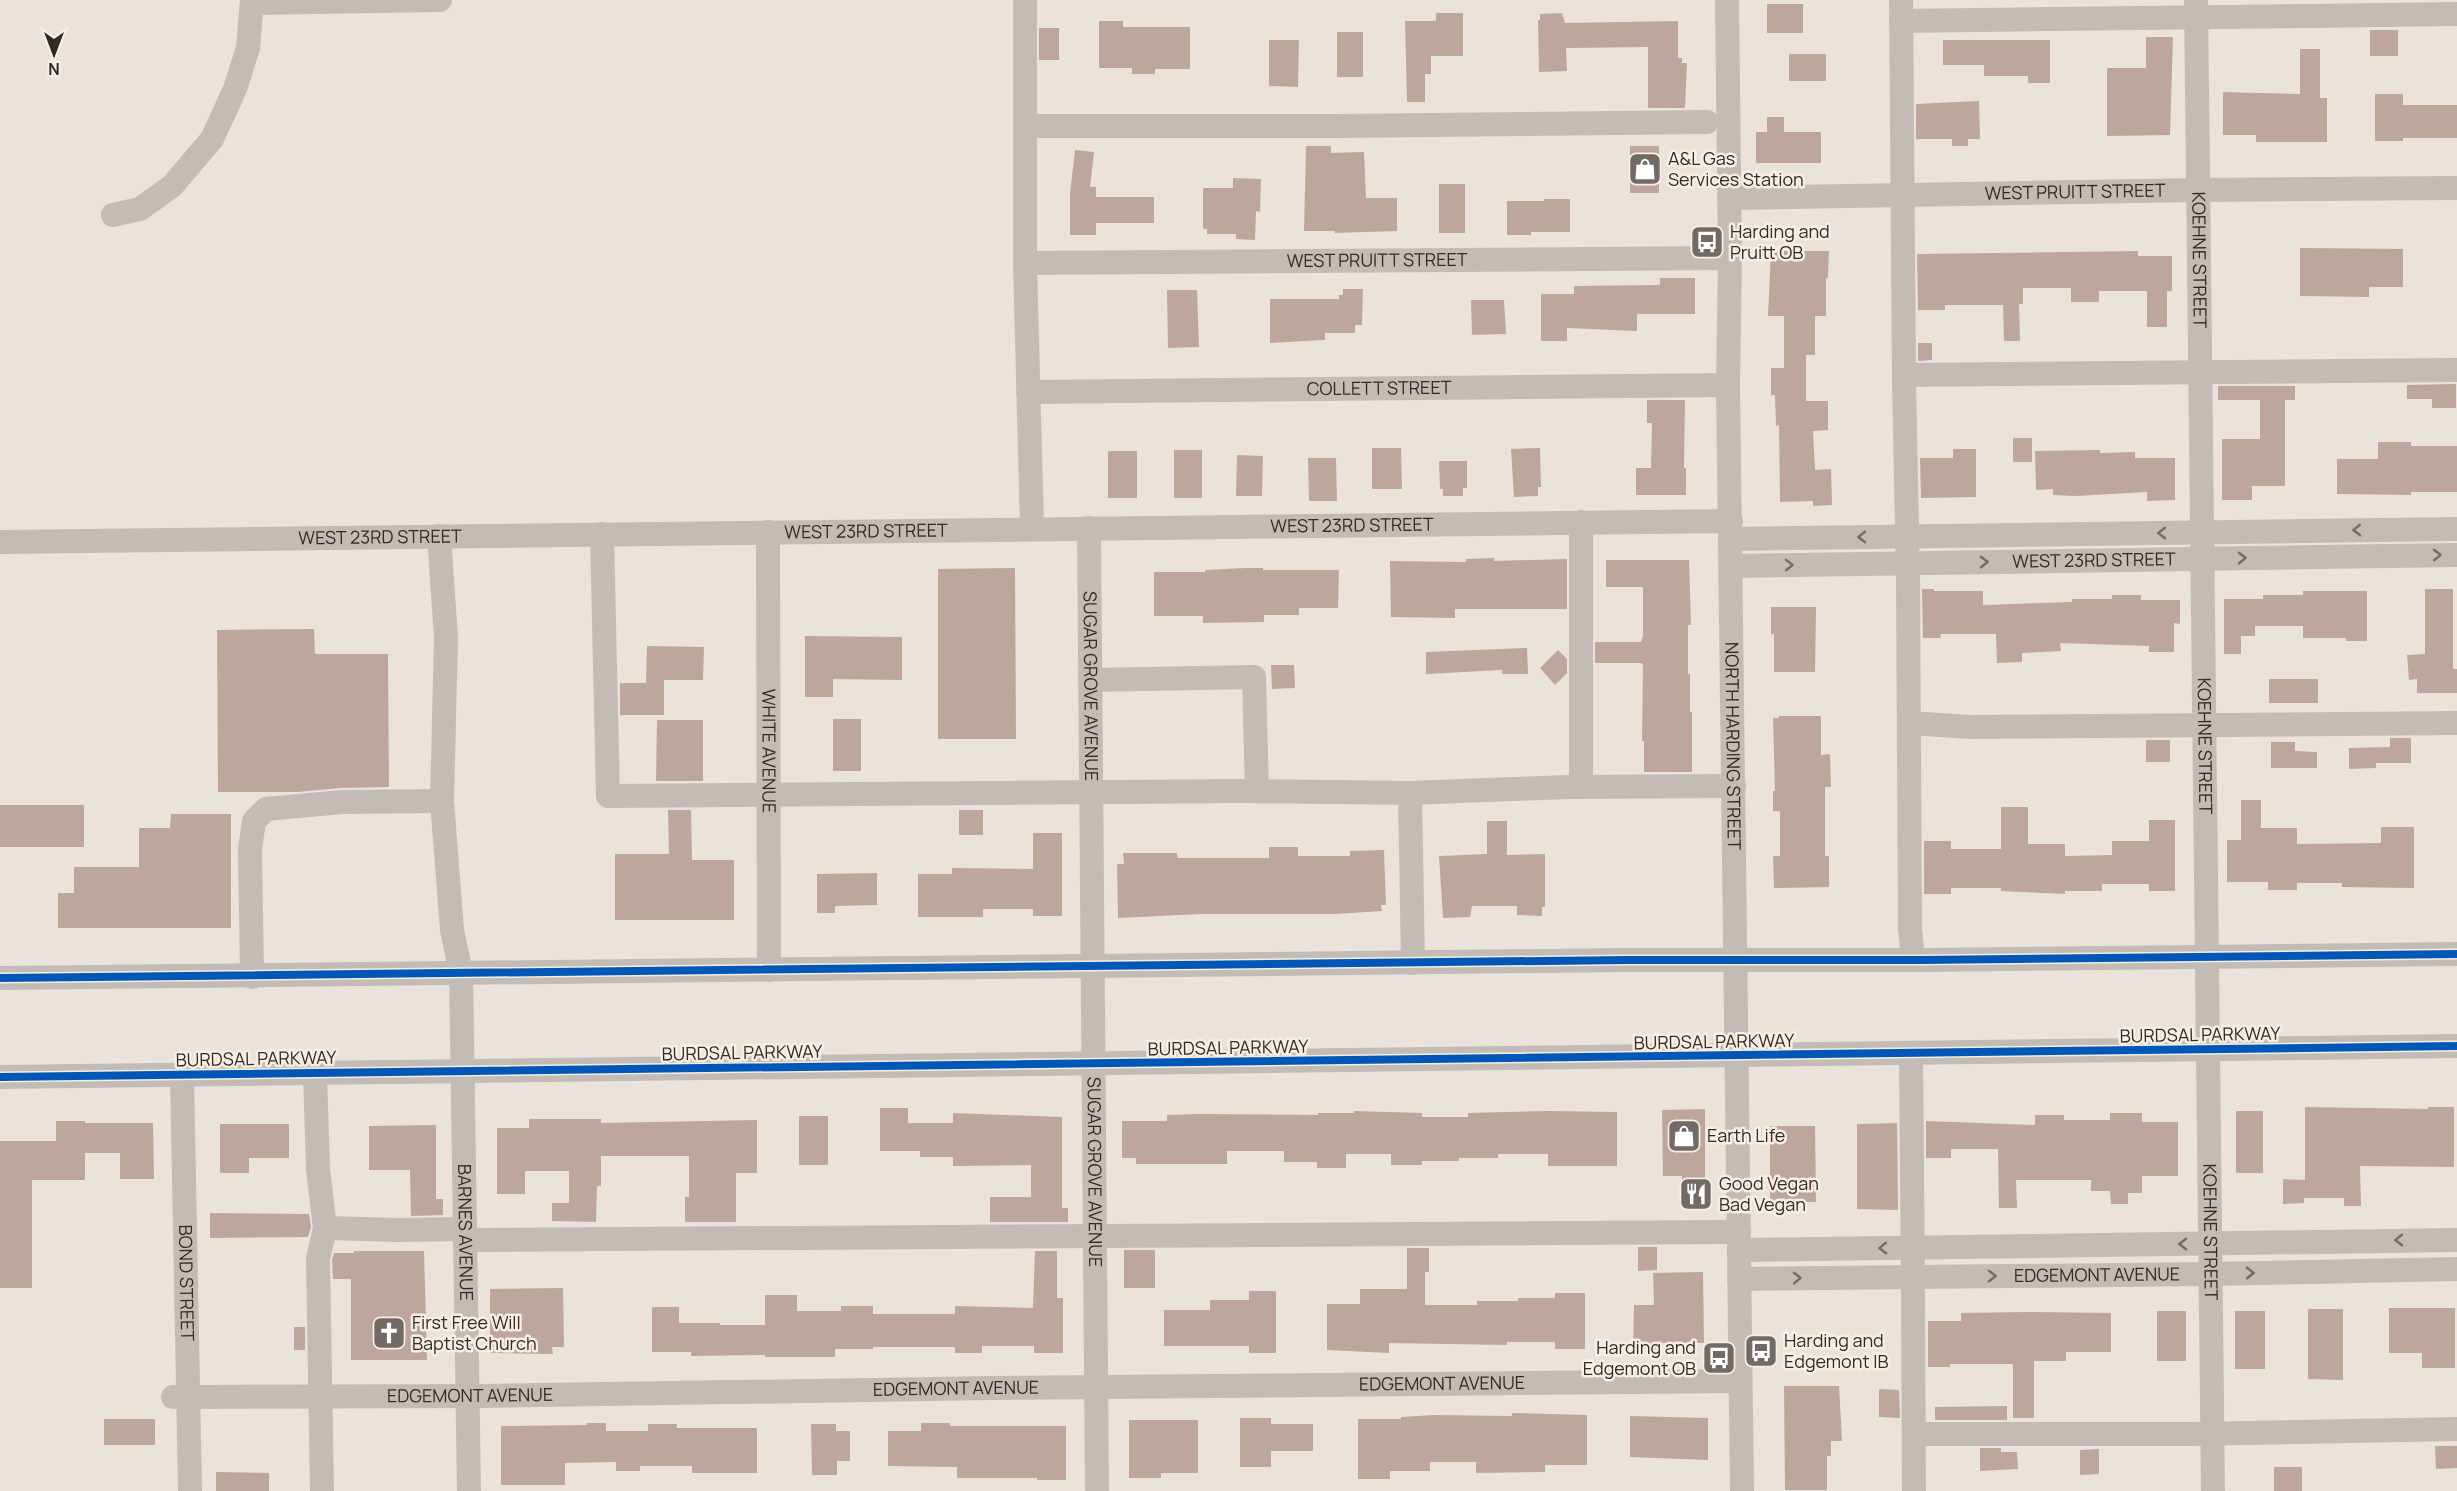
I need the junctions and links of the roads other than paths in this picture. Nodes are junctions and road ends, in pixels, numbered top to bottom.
1 (440, 0) edge
2 (1025, 0) edge
3 (1727, 0) edge
4 (252, 2) edge
5 (2196, 9) edge
6 (1901, 11) edge
7 (2457, 14) edge
8 (1707, 122) dead end
9 (1025, 126) junction
10 (2457, 188) edge
11 (2198, 190) junction
12 (1904, 195) junction
13 (1729, 198) junction
14 (113, 215) dead end
15 (1730, 258) junction
16 (1025, 263) junction
17 (2457, 370) edge
18 (2200, 371) junction
19 (1904, 375) junction
20 (1728, 385) junction
21 (1028, 392) junction
22 (1581, 522) junction
23 (1032, 528) junction
24 (1089, 528) junction
25 (2457, 529) edge
26 (1731, 530) junction
27 (768, 532) junction
28 (2202, 532) junction
29 (602, 534) junction
30 (1908, 536) junction
31 (439, 537) junction
32 (0, 542) edge
33 (2457, 555) edge
34 (2202, 559) junction
35 (1908, 563) junction
36 (1731, 566) junction
37 (1090, 680) junction
38 (1909, 723) junction
39 (2203, 723) junction
40 (2457, 723) edge
41 (1734, 786) junction
42 (1581, 787) junction
43 (1257, 791) junction
44 (1091, 792) junction
45 (1410, 793) junction
46 (769, 795) junction
47 (442, 801) junction
48 (2457, 954) edge
49 (2207, 956) junction
50 (1913, 960) junction
51 (1736, 961) junction
52 (1413, 963) junction
53 (1093, 966) junction
54 (769, 970) junction
55 (461, 973) junction
56 (252, 976) junction
57 (0, 978) edge
58 (2457, 1047) edge
59 (2207, 1050) junction
60 (1911, 1054) junction
61 (1738, 1056) junction
62 (1094, 1064) junction
63 (463, 1072) junction
64 (315, 1073) junction
65 (182, 1075) junction
66 (0, 1077) edge
67 (325, 1228) junction
68 (465, 1235) junction
69 (1095, 1237) junction
70 (2457, 1240) edge
71 (1739, 1241) junction
72 (2210, 1243) junction
73 (1912, 1247) junction
74 (2457, 1269) edge
75 (2210, 1274) junction
76 (1913, 1276) junction
77 (1739, 1279) junction
78 (1740, 1381) junction
79 (1096, 1387) junction
80 (468, 1396) junction
81 (181, 1397) junction
82 (320, 1397) junction
83 (2457, 1429) edge
84 (2212, 1433) junction
85 (1914, 1434) junction
86 (190, 1491) edge
87 (322, 1491) edge
88 (470, 1491) edge
89 (1097, 1491) edge
90 (1742, 1491) edge
91 (1914, 1491) edge
92 (2213, 1491) edge

1 - 4 street
2 - 9 street
3 - 13 street, NORTH HARDING STREET
4 - 14 street
5 - 6 street
5 - 7 street
5 - 11 street, KOEHNE STREET
6 - 12 street
8 - 9 street
9 - 16 street
10 - 11 street, WEST PRUITT STREET
11 - 12 street, WEST PRUITT STREET
11 - 18 street, KOEHNE STREET
12 - 13 street, WEST PRUITT STREET
12 - 19 street
13 - 15 street, NORTH HARDING STREET
15 - 16 street, WEST PRUITT STREET
15 - 20 street, NORTH HARDING STREET
16 - 21 street
17 - 18 street
18 - 19 street
18 - 28 street, KOEHNE STREET
19 - 30 street
20 - 21 street, COLLETT STREET
20 - 26 street, NORTH HARDING STREET
21 - 23 street
22 - 24 street, WEST 23RD STREET
22 - 26 street, WEST 23RD STREET
22 - 42 street
23 - 24 street, WEST 23RD STREET
23 - 27 street, WEST 23RD STREET
24 - 37 street, SUGAR GROVE AVENUE
25 -> 28 street, WEST 23RD STREET
30 -> 26 street, WEST 23RD STREET
26 - 36 street, NORTH HARDING STREET
27 - 29 street, WEST 23RD STREET
27 - 46 street, WHITE AVENUE
28 -> 30 street, WEST 23RD STREET
28 - 34 street, KOEHNE STREET
29 - 31 street, WEST 23RD STREET
29 - 46 street
30 - 35 street
31 - 32 street, WEST 23RD STREET
31 - 47 street, BARNES AVENUE
34 -> 33 street, WEST 23RD STREET
35 -> 34 street, WEST 23RD STREET
34 - 39 street, KOEHNE STREET
36 -> 35 street, WEST 23RD STREET
35 - 38 street
36 - 41 street, NORTH HARDING STREET
37 - 43 street
37 - 44 street, SUGAR GROVE AVENUE
38 - 39 street
38 - 50 street
39 - 40 street
39 - 49 street, KOEHNE STREET
41 - 42 street
41 - 51 street, NORTH HARDING STREET
42 - 45 street
43 - 44 street
43 - 45 street
44 - 46 street
44 - 53 street, SUGAR GROVE AVENUE
45 - 52 street
46 - 54 street, WHITE AVENUE
47 - 55 street, BARNES AVENUE
47 - 56 street
48 - 49 street
49 - 50 street
49 - 59 street, KOEHNE STREET
50 - 51 street
51 - 52 street
51 - 61 street, NORTH HARDING STREET
52 - 53 street
53 - 54 street
53 - 62 street, SUGAR GROVE AVENUE
54 - 55 street
55 - 56 street
55 - 63 street, BARNES AVENUE
56 - 57 street
58 - 59 street, BURDSAL PARKWAY
59 - 60 street, BURDSAL PARKWAY
59 - 72 street, KOEHNE STREET
60 - 61 street, BURDSAL PARKWAY
60 - 73 street
61 - 62 street, BURDSAL PARKWAY
61 - 71 street, NORTH HARDING STREET
62 - 63 street, BURDSAL PARKWAY
62 - 69 street, SUGAR GROVE AVENUE
63 - 64 street, BURDSAL PARKWAY
63 - 68 street, BARNES AVENUE
64 - 65 street, BURDSAL PARKWAY
64 - 67 street
65 - 66 street, BURDSAL PARKWAY
65 - 81 street, BOND STREET
67 - 68 street, EDGEMONT AVENUE
67 - 82 street
68 - 69 street, EDGEMONT AVENUE
68 - 80 street, BARNES AVENUE
69 - 71 street, EDGEMONT AVENUE
69 - 79 street, SUGAR GROVE AVENUE
70 -> 72 street, EDGEMONT AVENUE
73 -> 71 street, EDGEMONT AVENUE
71 - 77 street, NORTH HARDING STREET
72 -> 73 street, EDGEMONT AVENUE
72 - 75 street, KOEHNE STREET
73 - 76 street
75 -> 74 street, EDGEMONT AVENUE
76 -> 75 street, EDGEMONT AVENUE
75 - 84 street, KOEHNE STREET
77 -> 76 street, EDGEMONT AVENUE
76 - 85 street
77 - 78 street, NORTH HARDING STREET
78 - 79 street, EDGEMONT AVENUE
78 - 90 street, NORTH HARDING STREET
79 - 80 street, EDGEMONT AVENUE
79 - 89 street, SUGAR GROVE AVENUE
80 - 82 street, EDGEMONT AVENUE
80 - 88 street, BARNES AVENUE
81 - 82 street, EDGEMONT AVENUE
81 - 86 street, BOND STREET
82 - 87 street
83 - 84 street
84 - 85 street
84 - 92 street, KOEHNE STREET
85 - 91 street

